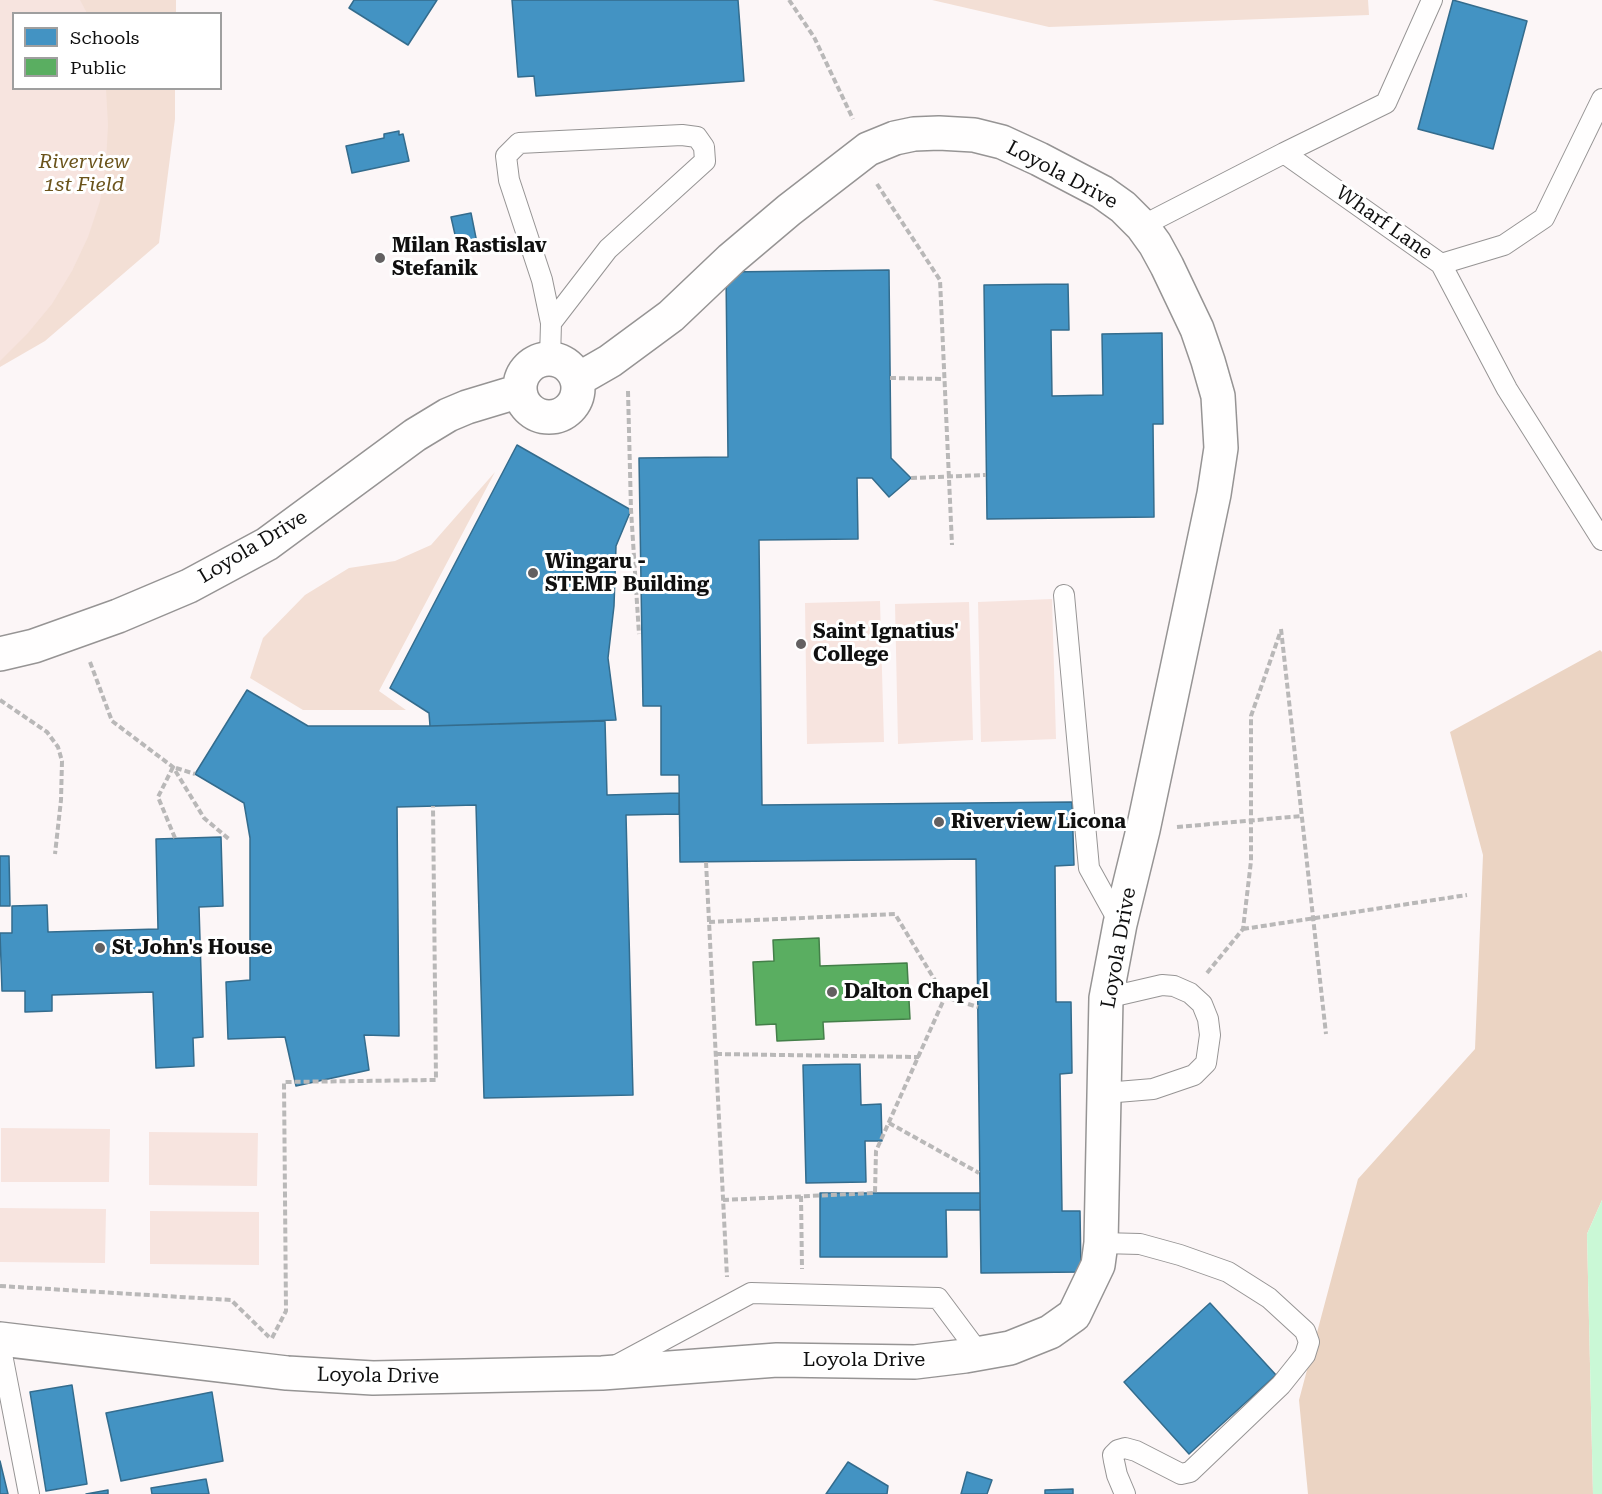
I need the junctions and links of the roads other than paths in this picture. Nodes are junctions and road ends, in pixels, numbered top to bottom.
1 (1432, 0) edge
2 (1602, 99) edge
3 (1284, 153) junction
4 (1142, 226) junction
5 (1441, 264) junction
6 (551, 323) junction
7 (550, 359) junction
8 (577, 380) junction
9 (520, 391) junction
10 (1602, 540) edge
11 (1064, 595) dead end
12 (0, 654) edge
13 (1120, 924) junction
14 (1106, 998) junction
15 (1105, 1093) junction
16 (1101, 1243) junction
17 (0, 1339) edge
18 (0, 1344) edge
19 (979, 1353) junction
20 (602, 1373) junction
21 (29, 1494) edge
22 (1125, 1494) edge

1 - 3 lane
2 - 5 lane
3 - 4 lane
3 - 5 lane, Wharf Lane
4 - 8 street, Loyola Drive
4 - 13 street, Loyola Drive
5 - 10 lane, Wharf Lane
6 - 6 lane
6 - 7 lane
7 - 8 street
7 - 9 street
8 - 9 street
9 - 12 street, Loyola Drive
11 - 13 lane
13 - 14 street, Loyola Drive
14 - 15 street, Loyola Drive
14 - 15 lane
15 - 16 street, Loyola Drive
16 - 19 street, Loyola Drive
16 - 22 lane
17 - 20 street, Loyola Drive
18 - 21 lane
19 - 20 street, Loyola Drive
19 - 20 lane

